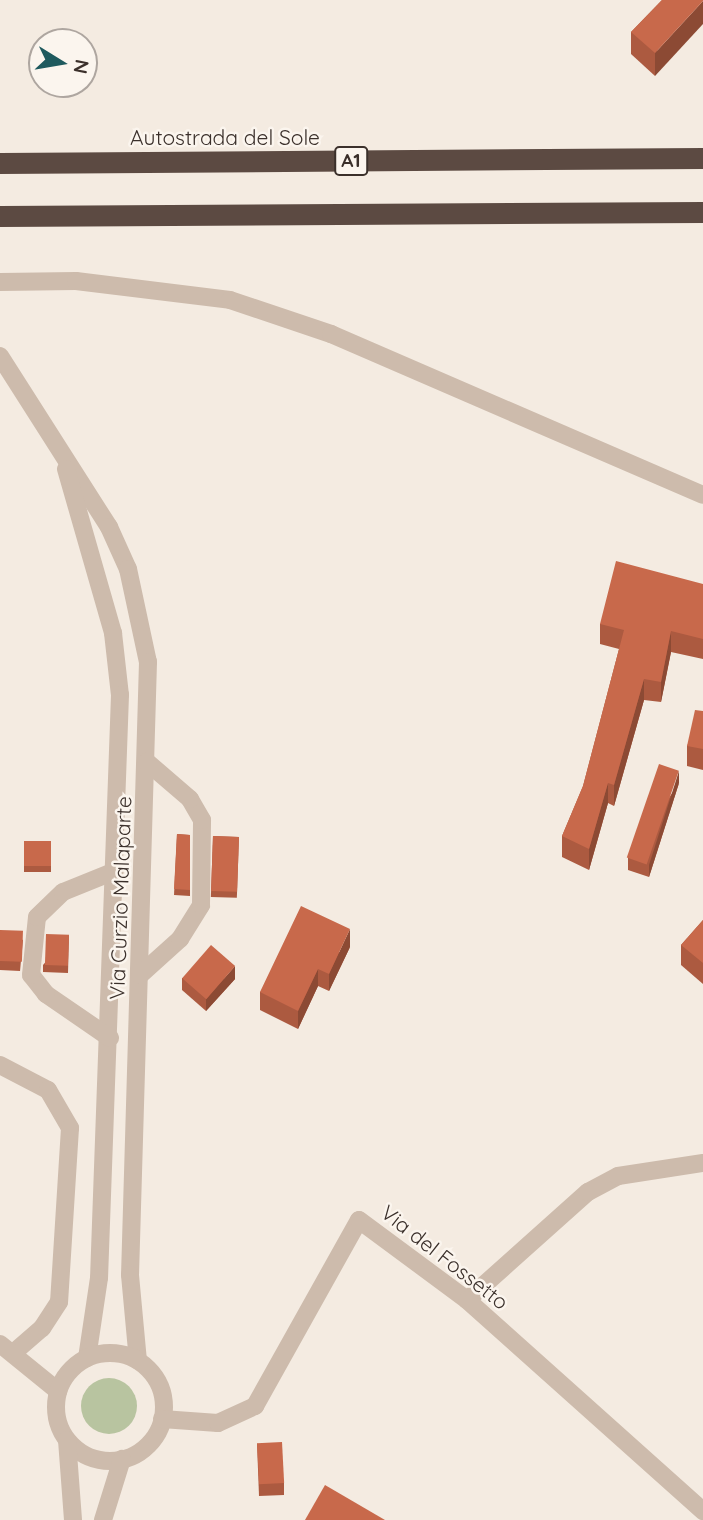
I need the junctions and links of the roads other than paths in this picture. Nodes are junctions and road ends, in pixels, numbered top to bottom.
1 (703, 158) edge
2 (0, 163) edge
3 (703, 212) edge
4 (0, 216) edge
5 (0, 282) edge
6 (0, 356) edge
7 (62, 455) junction
8 (703, 495) edge
9 (147, 762) junction
10 (116, 871) junction
11 (140, 975) junction
12 (110, 1038) junction
13 (0, 1065) edge
14 (703, 1163) edge
15 (467, 1300) junction
16 (7, 1348) edge
17 (87, 1358) junction
18 (138, 1361) junction
19 (58, 1391) junction
20 (162, 1419) junction
21 (68, 1440) junction
22 (122, 1460) junction
23 (703, 1511) edge
24 (73, 1520) edge
25 (103, 1520) edge

1 - 2 highway, Autostrada del Sole / A1
3 - 4 highway
5 - 8 street
6 - 7 street, Via Curzio Malaparte
7 - 9 street, Via Curzio Malaparte
7 - 10 street, Via Curzio Malaparte
9 - 11 street, Via Curzio Malaparte
9 - 11 street
10 - 12 street, Via Curzio Malaparte
10 - 12 street
11 - 18 street, Via Curzio Malaparte
12 - 17 street, Via Curzio Malaparte
13 - 16 street
14 - 15 street
15 - 20 street, Via del Fossetto
15 - 23 street, Via del Fossetto
16 - 19 street
17 - 18 street
17 - 19 street
18 - 20 street, Via Curzio Malaparte
19 - 21 street
20 - 22 street
21 - 22 street
21 - 24 street
22 - 25 street

